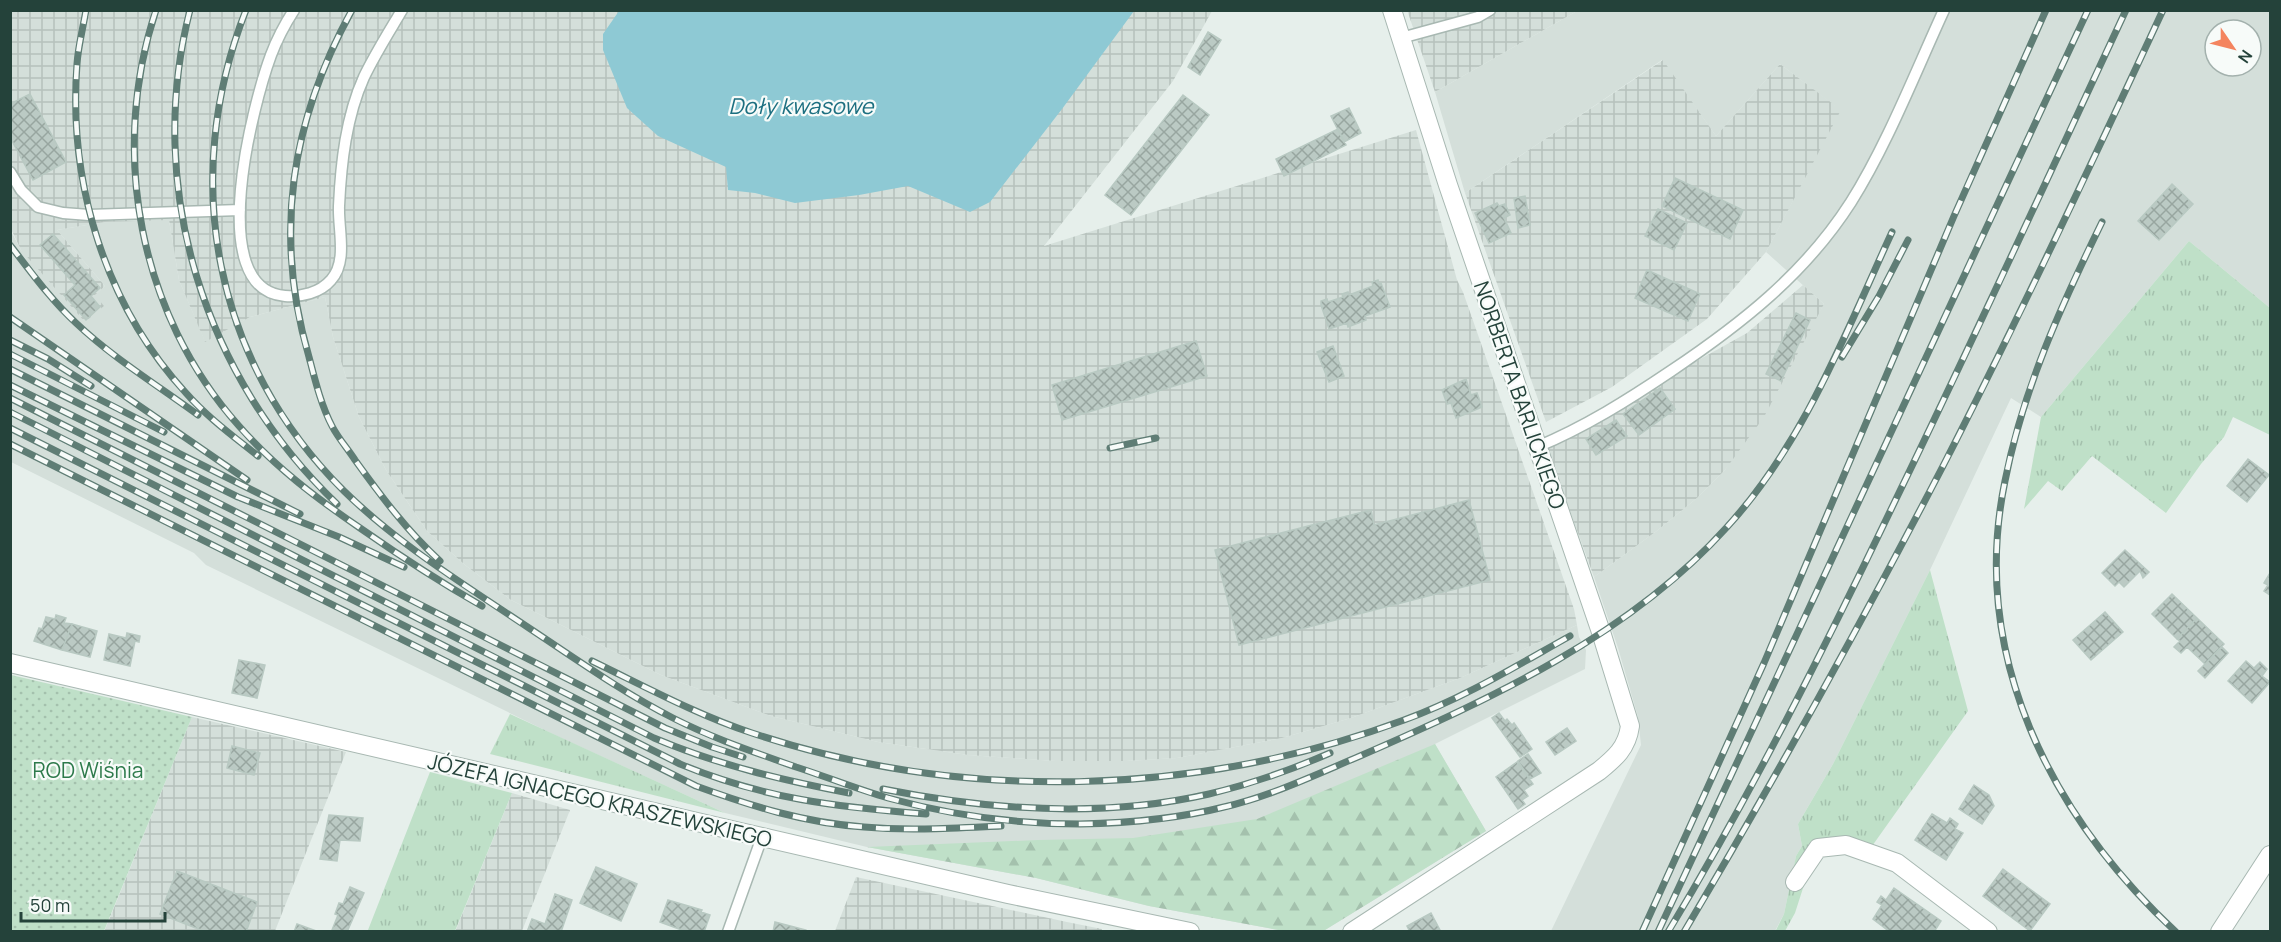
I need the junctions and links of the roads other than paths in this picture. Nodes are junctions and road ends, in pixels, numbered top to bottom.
1 (294, 10) edge
2 (402, 10) edge
3 (1392, 10) edge
4 (1490, 10) edge
5 (1944, 10) edge
6 (1401, 38) junction
7 (10, 172) edge
8 (240, 210) junction
9 (1537, 447) junction
10 (10, 663) edge
11 (762, 837) junction
12 (2271, 855) edge
13 (1795, 882) dead end
14 (1114, 924) edge
15 (728, 932) edge
16 (1190, 932) edge
17 (1352, 932) edge
18 (1988, 932) edge
19 (2220, 932) edge

1 - 8 lane
2 - 8 lane
3 - 6 street, NORBERTA BARLICKIEGO
4 - 6 lane
5 - 9 lane
6 - 9 street, NORBERTA BARLICKIEGO
7 - 8 lane
9 - 17 street, NORBERTA BARLICKIEGO
10 - 11 street, JÓZEFA IGNACEGO KRASZEWSKIEGO
11 - 14 street, JÓZEFA IGNACEGO KRASZEWSKIEGO
11 - 15 lane
12 - 19 street
13 - 18 street
14 - 16 street, JÓZEFA IGNACEGO KRASZEWSKIEGO

